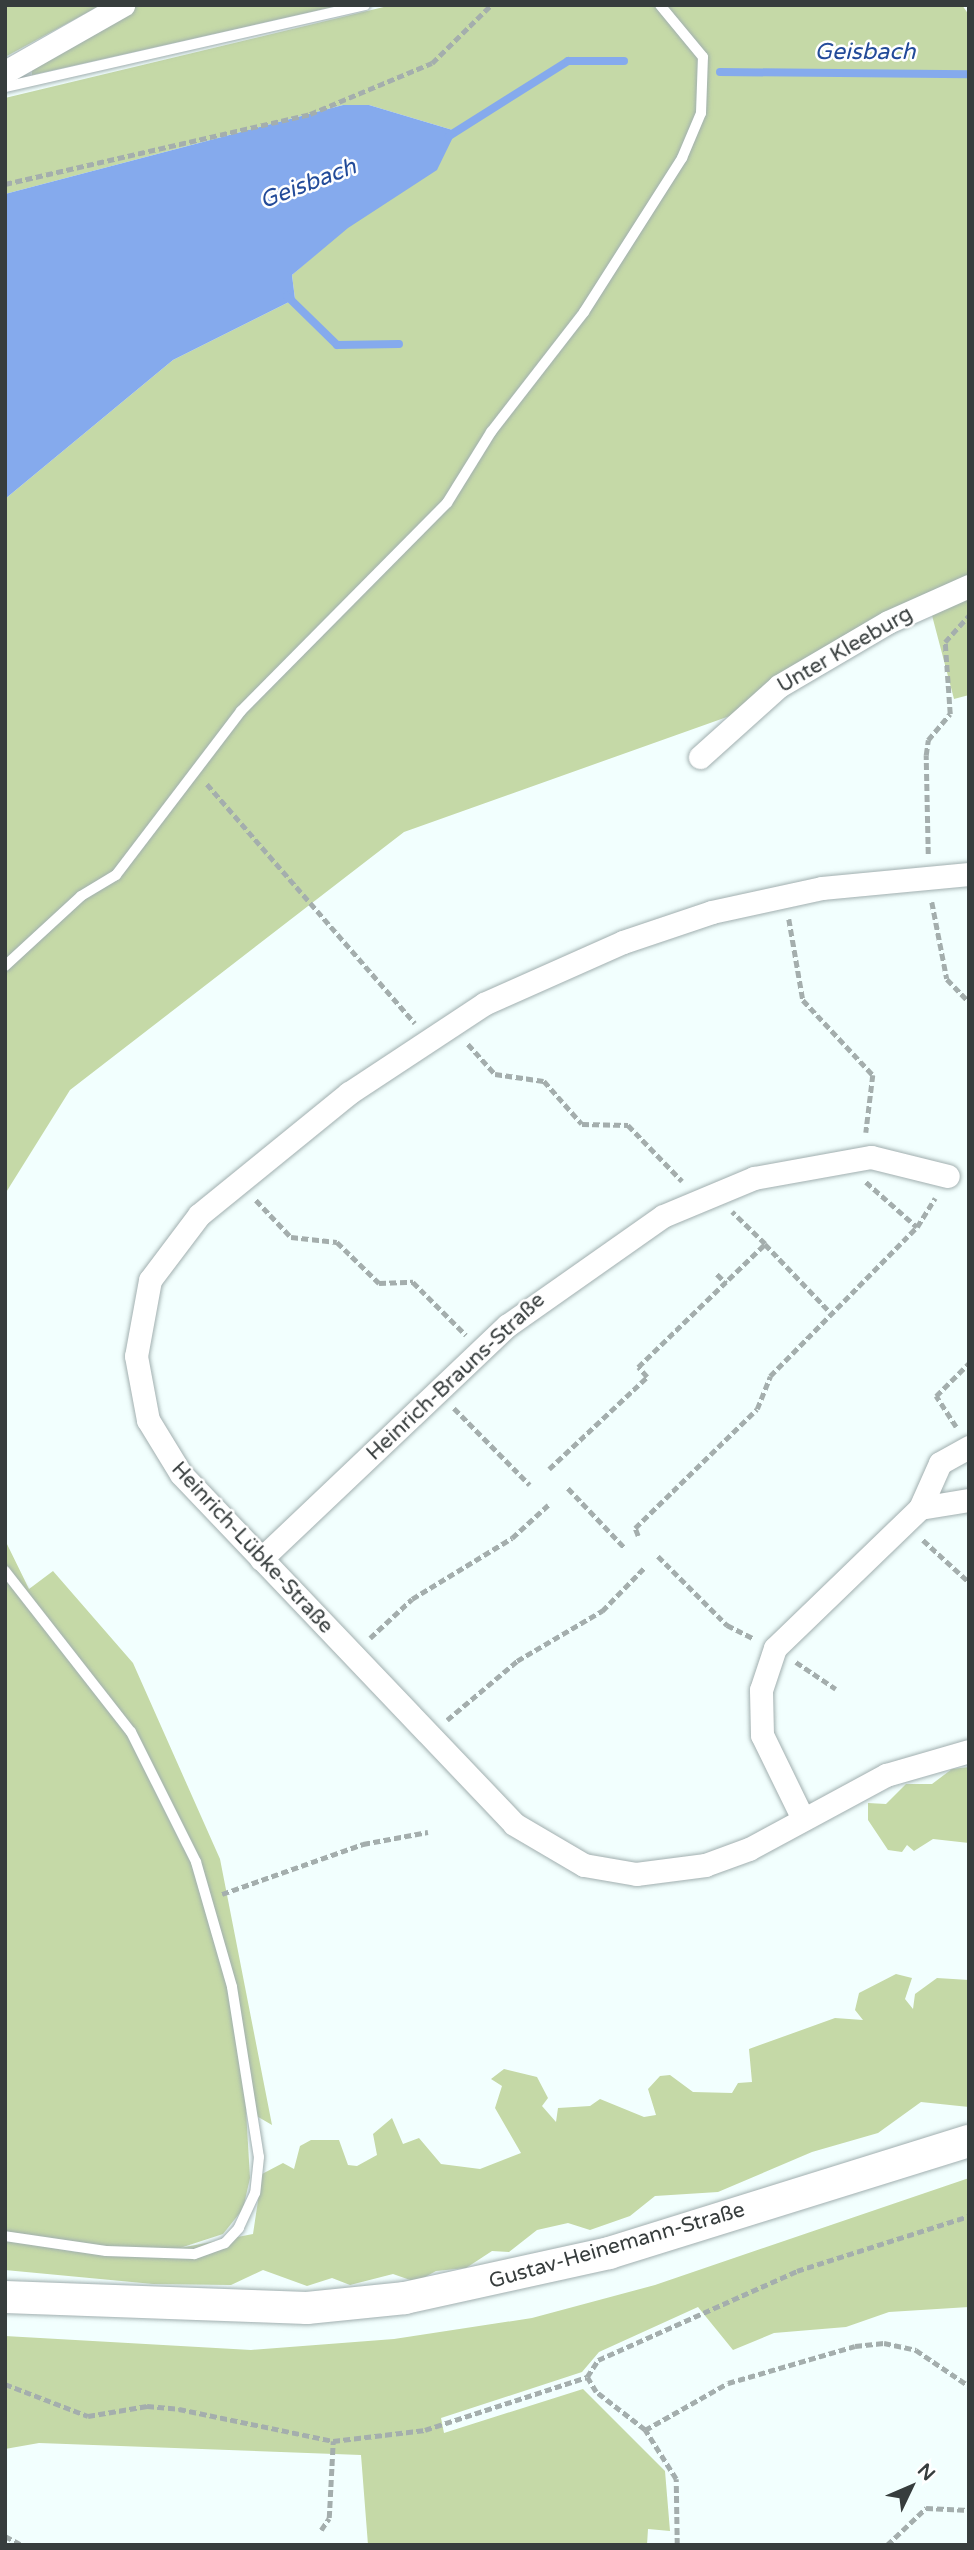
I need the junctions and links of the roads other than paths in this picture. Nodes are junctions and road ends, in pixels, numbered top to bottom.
1 (123, 5) edge
2 (365, 5) edge
3 (660, 5) edge
4 (5, 72) edge
5 (5, 87) edge
6 (969, 586) edge
7 (700, 758) dead end
8 (969, 874) edge
9 (5, 966) edge
10 (948, 1176) road end
11 (965, 1442) edge
12 (969, 1500) edge
13 (912, 1515) junction
14 (261, 1559) junction
15 (5, 1571) edge
16 (969, 1751) edge
17 (803, 1819) junction
18 (969, 2141) edge
19 (5, 2236) edge
20 (5, 2297) edge

1 - 4 street
2 - 5 lane
3 - 9 lane
6 - 7 street, Unter Kleeburg
8 - 14 street, Heinrich-Lübke-Straße
10 - 14 street, Heinrich-Brauns-Straße
11 - 13 street
12 - 13 street
13 - 17 street
14 - 17 street, Heinrich-Lübke-Straße
15 - 19 lane
16 - 17 street, Heinrich-Lübke-Straße
18 - 20 main road, Gustav-Heinemann-Straße

